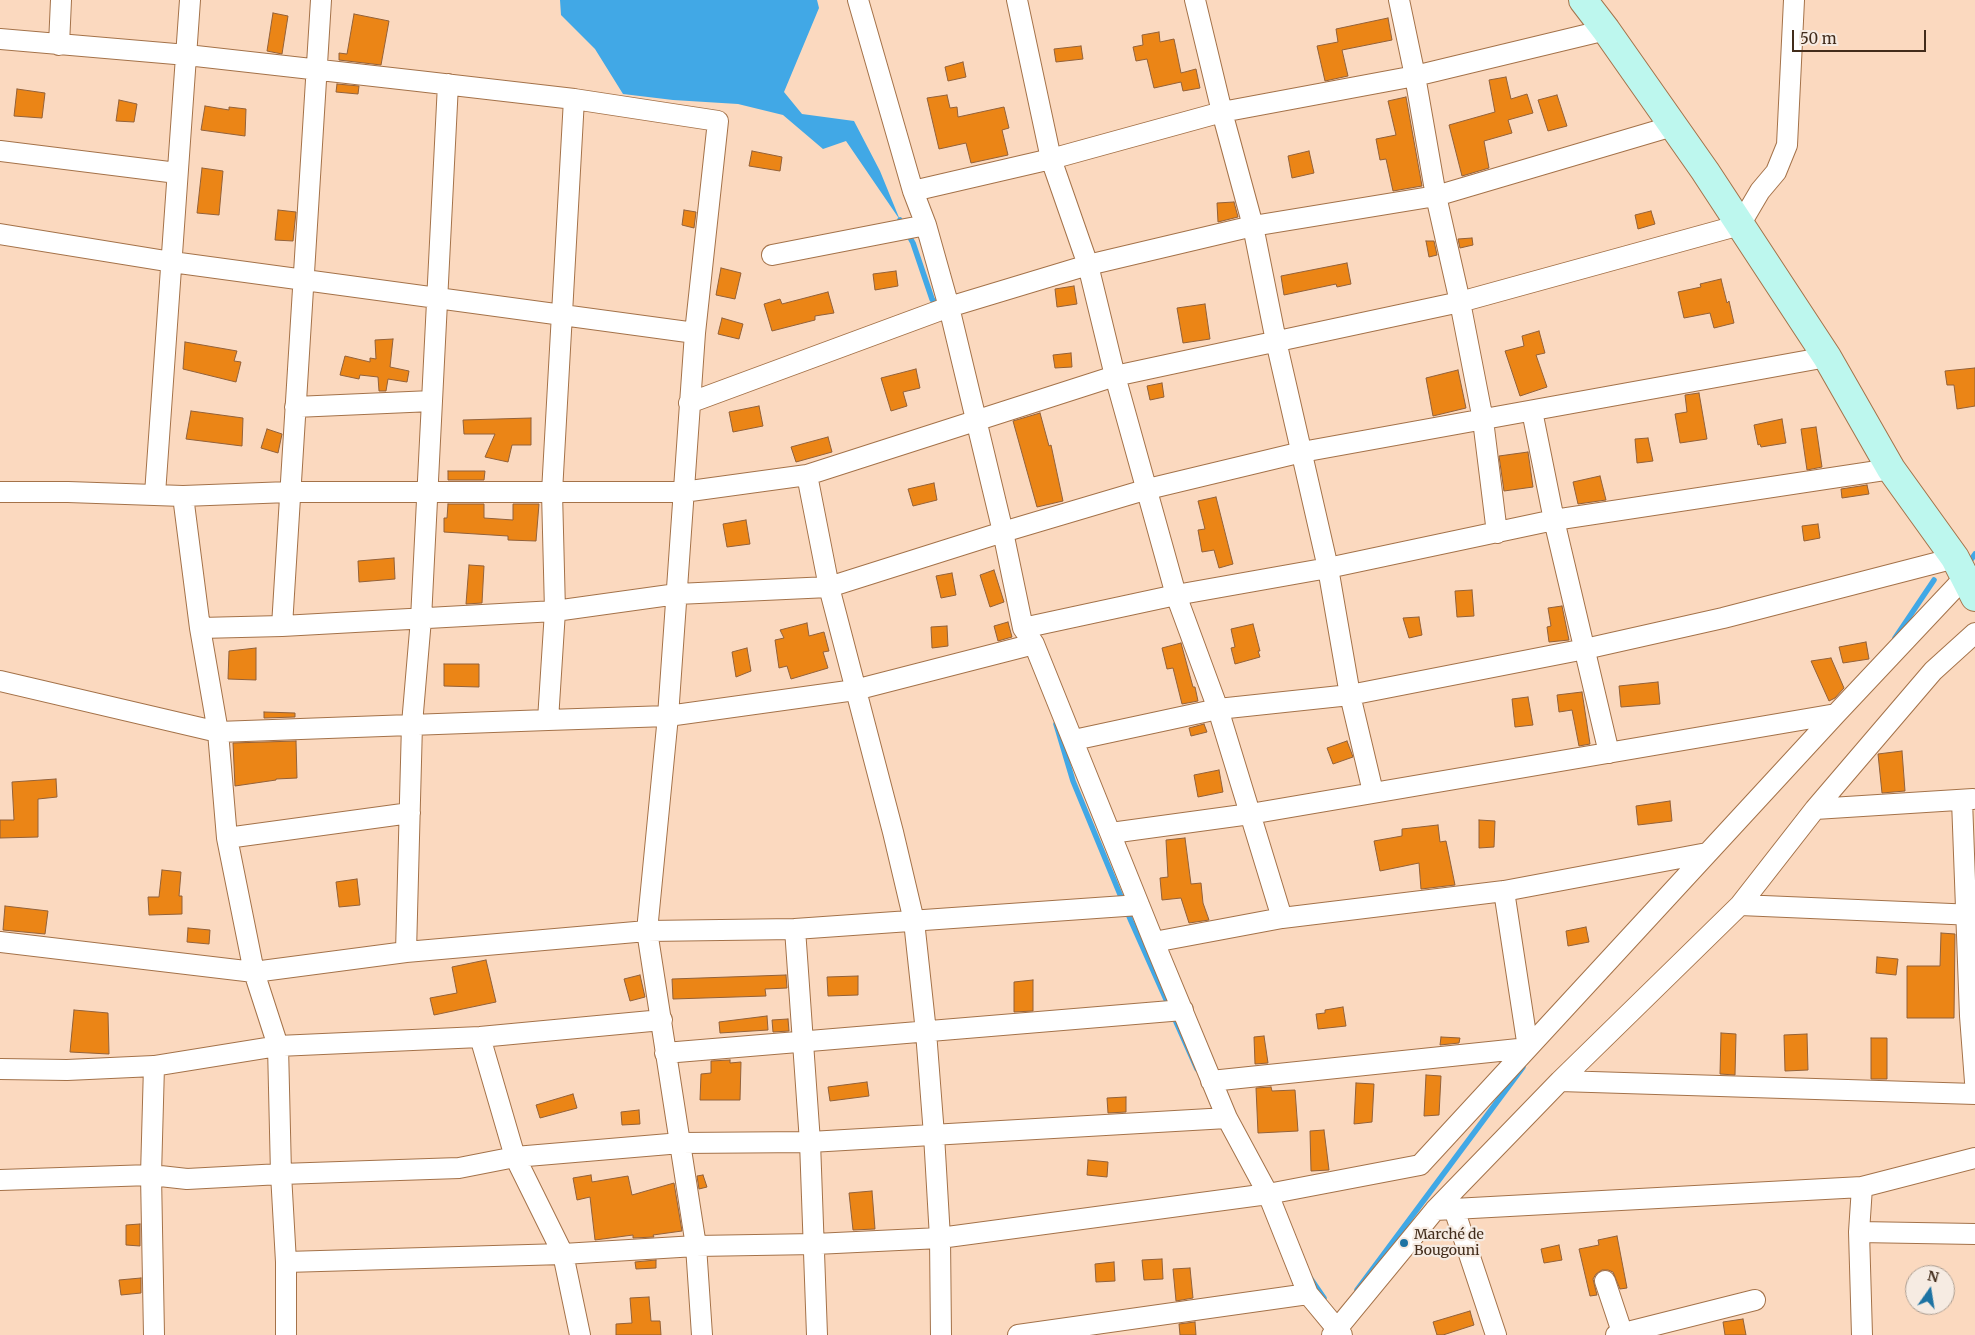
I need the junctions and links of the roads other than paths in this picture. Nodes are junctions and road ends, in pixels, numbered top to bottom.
1 (61, 0) edge
2 (190, 0) edge
3 (321, 0) edge
4 (858, 0) edge
5 (1018, 0) edge
6 (1195, 0) edge
7 (1399, 0) edge
8 (1583, 0) edge
9 (1794, 0) edge
10 (1606, 30) junction
11 (0, 39) edge
12 (59, 45) junction
13 (187, 55) junction
14 (316, 70) junction
15 (1415, 76) junction
16 (448, 84) junction
17 (574, 99) junction
18 (1222, 112) junction
19 (1673, 126) junction
20 (0, 151) edge
21 (1051, 159) junction
22 (177, 173) junction
23 (913, 191) junction
24 (1436, 196) junction
25 (926, 225) junction
26 (1740, 225) junction
27 (1253, 226) junction
28 (0, 234) edge
29 (772, 255) dead end
30 (172, 262) junction
31 (1088, 264) junction
32 (303, 280) junction
33 (437, 298) junction
34 (1460, 302) junction
35 (949, 308) junction
36 (562, 315) junction
37 (695, 333) junction
38 (1276, 341) junction
39 (1827, 357) junction
40 (1116, 376) junction
41 (432, 401) junction
42 (689, 403) junction
43 (295, 407) junction
44 (1532, 411) junction
45 (975, 420) junction
46 (1483, 420) junction
47 (1302, 452) junction
48 (1891, 469) junction
49 (807, 475) junction
50 (1148, 489) junction
51 (0, 492) edge
52 (289, 492) junction
53 (427, 492) junction
54 (552, 492) junction
55 (683, 492) junction
56 (155, 494) junction
57 (183, 496) junction
58 (1554, 520) junction
59 (1003, 532) junction
60 (1497, 533) junction
61 (1328, 568) junction
62 (1965, 578) edge
63 (829, 587) junction
64 (677, 594) junction
65 (1176, 595) junction
66 (555, 611) junction
67 (421, 619) junction
68 (282, 626) junction
69 (200, 628) junction
70 (1975, 632) edge
71 (1029, 636) junction
72 (1585, 649) junction
73 (0, 681) edge
74 (855, 690) junction
75 (1350, 695) junction
76 (1218, 709) junction
77 (1836, 714) junction
78 (668, 716) junction
79 (548, 720) junction
80 (412, 724) junction
81 (218, 732) junction
82 (1074, 740) junction
83 (1610, 752) junction
84 (1373, 792) junction
85 (1968, 800) edge
86 (1815, 810) junction
87 (410, 813) junction
88 (1250, 814) junction
89 (1111, 833) junction
90 (227, 838) junction
91 (1708, 853) junction
92 (1504, 890) junction
93 (1139, 905) junction
94 (1740, 905) junction
95 (1970, 915) edge
96 (1282, 918) junction
97 (914, 921) junction
98 (795, 929) junction
99 (647, 931) junction
100 (0, 942) edge
101 (1154, 942) junction
102 (406, 952) junction
103 (254, 972) junction
104 (1183, 1010) junction
105 (1973, 1016) edge
106 (662, 1020) junction
107 (926, 1032) junction
108 (480, 1037) junction
109 (802, 1042) junction
110 (278, 1046) junction
111 (1528, 1048) junction
112 (666, 1053) junction
113 (154, 1066) junction
114 (0, 1069) edge
115 (1211, 1081) junction
116 (1560, 1081) junction
117 (1975, 1082) edge
118 (1975, 1094) edge
119 (1227, 1118) junction
120 (934, 1135) junction
121 (681, 1142) junction
122 (810, 1142) junction
123 (515, 1157) junction
124 (1975, 1158) edge
125 (280, 1174) junction
126 (152, 1175) junction
127 (0, 1180) edge
128 (1862, 1187) junction
129 (1268, 1194) junction
130 (1454, 1209) junction
131 (1434, 1210) junction
132 (1860, 1232) junction
133 (1975, 1234) edge
134 (940, 1238) junction
135 (815, 1244) junction
136 (696, 1246) junction
137 (563, 1254) junction
138 (286, 1262) junction
139 (1606, 1281) dead end
140 (1308, 1294) junction
141 (1755, 1300) dead end
142 (1337, 1333) edge
143 (1621, 1334) edge
144 (154, 1335) edge
145 (286, 1335) edge
146 (580, 1335) edge
147 (702, 1335) edge
148 (817, 1335) edge
149 (941, 1335) edge
150 (1018, 1335) edge
151 (1496, 1335) edge
152 (1862, 1335) edge

1 - 12 street
2 - 13 street
3 - 14 street
4 - 23 street
5 - 21 street
6 - 18 street
7 - 15 street
8 - 10 street
9 - 26 street
10 - 15 street
10 - 19 street
11 - 12 street
12 - 13 street
13 - 14 street
13 - 22 street
14 - 16 street
14 - 32 street
15 - 18 street
15 - 24 street
16 - 17 street
16 - 33 street
17 - 36 street
17 - 37 street
18 - 21 street
18 - 27 street
19 - 24 street
19 - 26 street
20 - 22 street
21 - 23 street
21 - 31 street
22 - 30 street
23 - 25 street
24 - 27 street
24 - 34 street
25 - 29 street
25 - 35 street
26 - 34 street
26 - 39 street
27 - 31 street
27 - 38 street
28 - 30 street
30 - 32 street
30 - 56 street
31 - 35 street
31 - 40 street
32 - 33 street
32 - 43 street
33 - 36 street
33 - 41 street
34 - 38 street
34 - 46 street
35 - 42 street
35 - 45 street
36 - 37 street
36 - 54 street
37 - 42 street
38 - 40 street
38 - 47 street
39 - 44 street
39 - 48 street
40 - 45 street
40 - 50 street
41 - 43 street
41 - 53 street
42 - 55 street
43 - 52 street
44 - 46 street
44 - 58 street
45 - 49 street
45 - 59 street
46 - 47 street
46 - 60 street
47 - 50 street
47 - 61 street
48 - 58 street
48 - 62 street
49 - 55 street
49 - 63 street
50 - 59 street
50 - 65 street
51 - 56 street
52 - 53 street
52 - 57 street
52 - 68 street
53 - 54 street
53 - 67 street
54 - 55 street
54 - 66 street
55 - 64 street
56 - 57 street
57 - 69 street
58 - 60 street
58 - 72 street
59 - 63 street
59 - 71 street
60 - 61 street
61 - 65 street
61 - 75 street
62 - 72 street
62 - 77 street
63 - 64 street
63 - 74 street
64 - 66 street
64 - 78 street
65 - 71 street
65 - 76 street
66 - 67 street
66 - 79 street
67 - 68 street
67 - 80 street
68 - 69 street
69 - 81 street
70 - 86 street
71 - 74 street
71 - 82 street
72 - 75 street
72 - 83 street
73 - 81 street
74 - 78 street
74 - 97 street
75 - 76 street
75 - 84 street
76 - 82 street
76 - 88 street
77 - 83 street
77 - 91 street
78 - 79 street
78 - 99 street
79 - 80 street
80 - 81 street
80 - 87 street
81 - 90 street
82 - 89 street
83 - 84 street
84 - 88 street
85 - 86 street
85 - 95 street
86 - 94 street
87 - 90 street
87 - 102 street
88 - 89 street
88 - 96 street
89 - 93 street
90 - 103 street
91 - 92 street
91 - 111 street
92 - 96 street
92 - 111 street
93 - 97 street
93 - 101 street
94 - 95 street
94 - 116 street
95 - 105 street
96 - 101 street
97 - 98 street
97 - 107 street
98 - 99 street
98 - 109 street
99 - 102 street
99 - 106 street
100 - 103 street
101 - 104 street
102 - 103 street
103 - 110 street
104 - 107 street
104 - 115 street
105 - 117 street
106 - 108 street
106 - 112 street
107 - 109 street
107 - 120 street
108 - 110 street
108 - 123 street
109 - 112 street
109 - 122 street
110 - 113 street
110 - 125 street
111 - 115 street
111 - 129 street
112 - 121 street
113 - 114 street
113 - 126 street
115 - 119 street
116 - 118 street
116 - 131 street
119 - 120 street
119 - 129 street
120 - 122 street
120 - 134 street
121 - 122 street
121 - 123 street
121 - 136 street
122 - 135 street
123 - 125 street
123 - 137 street
124 - 128 street
125 - 126 street
125 - 138 street
126 - 127 street
126 - 144 street
128 - 130 street
128 - 132 street
129 - 134 street
129 - 140 street
130 - 131 street
130 - 151 street
131 - 142 street
132 - 133 street
132 - 152 street
134 - 135 street
134 - 149 street
135 - 136 street
135 - 148 street
136 - 137 street
136 - 147 street
137 - 138 street
137 - 146 street
138 - 145 street
139 - 143 street
140 - 142 street
140 - 150 street
141 - 143 street

